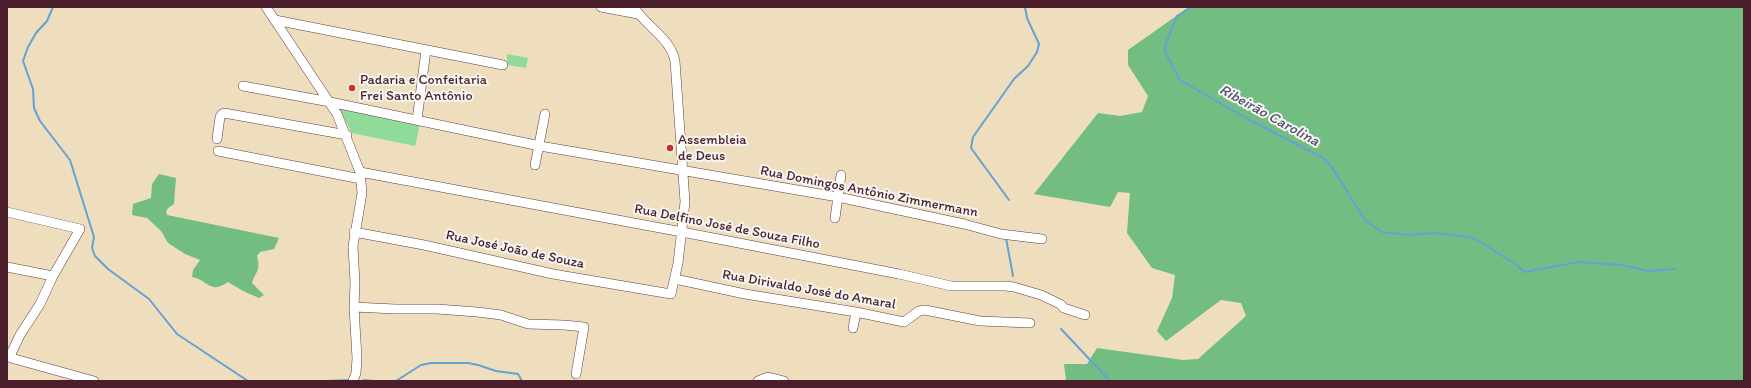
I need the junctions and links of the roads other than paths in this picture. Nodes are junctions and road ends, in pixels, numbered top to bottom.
1 (266, 7) edge
2 (601, 7) edge
3 (636, 10) edge
4 (275, 20) junction
5 (426, 50) junction
6 (503, 65) dead end
7 (316, 80) junction
8 (243, 86) dead end
9 (306, 97) junction
10 (330, 102) junction
11 (545, 114) dead end
12 (417, 120) junction
13 (347, 135) junction
14 (216, 139) dead end
15 (540, 146) junction
16 (218, 152) dead end
17 (535, 165) dead end
18 (683, 171) junction
19 (361, 175) junction
20 (842, 175) dead end
21 (838, 197) junction
22 (7, 212) edge
23 (834, 218) dead end
24 (354, 232) junction
25 (682, 232) junction
26 (1042, 239) dead end
27 (7, 267) edge
28 (53, 276) junction
29 (675, 279) junction
30 (354, 308) junction
31 (856, 312) junction
32 (1085, 315) dead end
33 (1030, 323) dead end
34 (853, 328) dead end
35 (576, 374) dead end
36 (94, 381) edge
37 (352, 381) edge
38 (758, 381) edge
39 (784, 381) edge

1 - 4 street
2 - 3 street
3 - 18 street
4 - 5 street
4 - 7 street
5 - 6 street
5 - 12 street
7 - 9 street
7 - 10 street
8 - 9 street, Rua Domingos Antônio Zimmermann
9 - 10 street, Rua Domingos Antônio Zimmermann
10 - 12 street, Rua Domingos Antônio Zimmermann
10 - 13 street
11 - 15 street
12 - 15 street, Rua Domingos Antônio Zimmermann
13 - 14 street
13 - 19 street
15 - 17 street
15 - 18 street, Rua Domingos Antônio Zimmermann
16 - 19 street, Rua Delfino José de Souza Filho
18 - 21 street, Rua Domingos Antônio Zimmermann
18 - 25 street
19 - 24 street
19 - 25 street, Rua Delfino José de Souza Filho
20 - 21 street
21 - 23 street
21 - 26 street, Rua Domingos Antônio Zimmermann
22 - 28 street
24 - 29 street, Rua José João de Souza
24 - 30 street
25 - 29 street
25 - 32 street, Rua Delfino José de Souza Filho
27 - 28 street
28 - 36 street
29 - 31 street, Rua Dirivaldo José do Amaral
30 - 35 street
30 - 37 street
31 - 33 street, Rua Dirivaldo José do Amaral
31 - 34 street
38 - 39 street

